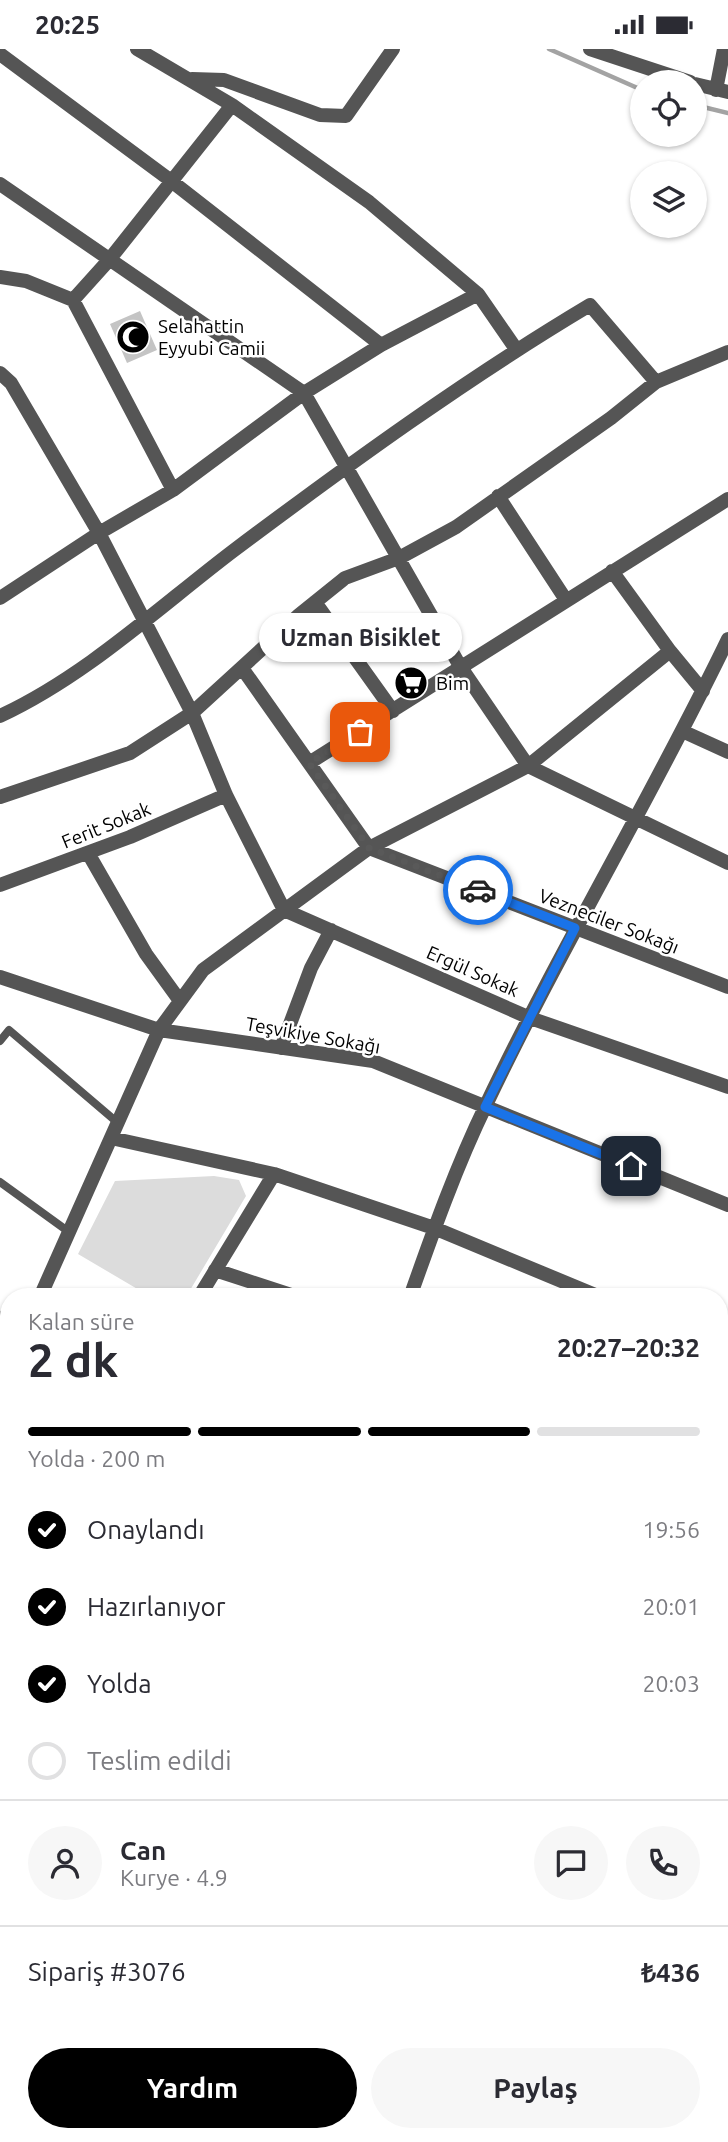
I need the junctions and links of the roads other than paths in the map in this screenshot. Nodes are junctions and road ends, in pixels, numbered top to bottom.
1 (137, 49) edge
2 (393, 49) edge
3 (590, 49) edge
4 (724, 49) edge
5 (0, 54) edge
6 (653, 70) edge
7 (190, 79) junction
8 (722, 91) edge
9 (232, 105) junction
10 (170, 180) junction
11 (0, 184) edge
12 (109, 260) junction
13 (0, 277) edge
14 (478, 294) junction
15 (73, 300) junction
16 (381, 345) junction
17 (516, 349) junction
18 (728, 352) edge
19 (0, 373) edge
20 (656, 383) junction
21 (304, 393) junction
22 (346, 466) junction
23 (173, 490) junction
24 (498, 496) junction
25 (728, 499) edge
26 (99, 533) junction
27 (399, 558) junction
28 (612, 571) junction
29 (0, 598) edge
30 (566, 600) junction
31 (315, 602) junction
32 (142, 620) junction
33 (728, 639) edge
34 (670, 651) junction
35 (460, 666) junction
36 (242, 668) junction
37 (703, 691) junction
38 (393, 711) junction
39 (192, 713) junction
40 (0, 716) edge
41 (682, 731) junction
42 (728, 752) edge
43 (309, 763) junction
44 (528, 766) junction
45 (226, 795) junction
46 (0, 797) edge
47 (636, 819) junction
48 (369, 848) junction
49 (88, 853) junction
50 (728, 863) edge
51 (0, 885) edge
52 (284, 910) junction
53 (575, 928) junction
54 (331, 930) junction
55 (0, 977) edge
56 (728, 987) edge
57 (180, 1001) junction
58 (530, 1018) junction
59 (159, 1030) junction
60 (0, 1041) edge
61 (281, 1048) junction
62 (728, 1087) edge
63 (485, 1107) junction
64 (118, 1123) junction
65 (111, 1138) junction
66 (274, 1174) junction
67 (0, 1182) edge
68 (728, 1205) edge
69 (434, 1228) junction
70 (69, 1232) junction
71 (215, 1270) junction
72 (44, 1288) edge
73 (204, 1288) edge
74 (270, 1288) edge
75 (413, 1288) edge
76 (578, 1288) edge

1 - 7 street
2 - 7 street
3 - 6 street
4 - 8 street
5 - 10 street
7 - 9 street
9 - 10 street
9 - 14 street
10 - 12 street
10 - 16 street
11 - 12 street
12 - 15 street
12 - 21 street
13 - 15 street
14 - 16 street
14 - 17 street
15 - 23 street
16 - 21 street
17 - 20 street
17 - 22 street
18 - 20 street
19 - 26 street
20 - 24 street
21 - 22 street
21 - 23 street
22 - 27 street
22 - 32 street
23 - 26 street
24 - 27 street
24 - 30 street
25 - 28 street
26 - 29 street
26 - 32 street
27 - 31 street
27 - 35 street
28 - 30 street
28 - 34 street
30 - 35 street
31 - 36 street
31 - 38 street
32 - 39 street
32 - 40 street
33 - 37 street
34 - 37 street
34 - 44 street
35 - 38 street
35 - 44 street
36 - 39 street
36 - 43 street
37 - 41 street
38 - 43 street
39 - 45 street
39 - 46 street
41 - 42 street
41 - 47 street
43 - 48 street
44 - 47 street
44 - 48 street
45 - 49 street, Ferit Sokak
45 - 52 street
47 - 50 street
47 - 53 street
48 - 52 street
48 - 53 street, Vezneciler Sokağı
49 - 51 street, Ferit Sokak
49 - 57 street
52 - 54 street, Ergül Sokak
52 - 57 street
53 - 56 street, Vezneciler Sokağı
53 - 58 street
54 - 58 street, Ergül Sokak
54 - 61 street
55 - 59 street, Teşvikiye Sokağı
57 - 59 street
58 - 62 street, Ergül Sokak
58 - 63 street
59 - 61 street, Teşvikiye Sokağı
59 - 64 street
60 - 64 lane
61 - 63 street, Teşvikiye Sokağı
63 - 68 street, Teşvikiye Sokağı
63 - 69 street
64 - 65 street
65 - 66 street
65 - 70 street
66 - 69 street
66 - 71 street
67 - 70 lane
69 - 75 street
69 - 76 street
70 - 72 street
71 - 73 street
71 - 74 street

